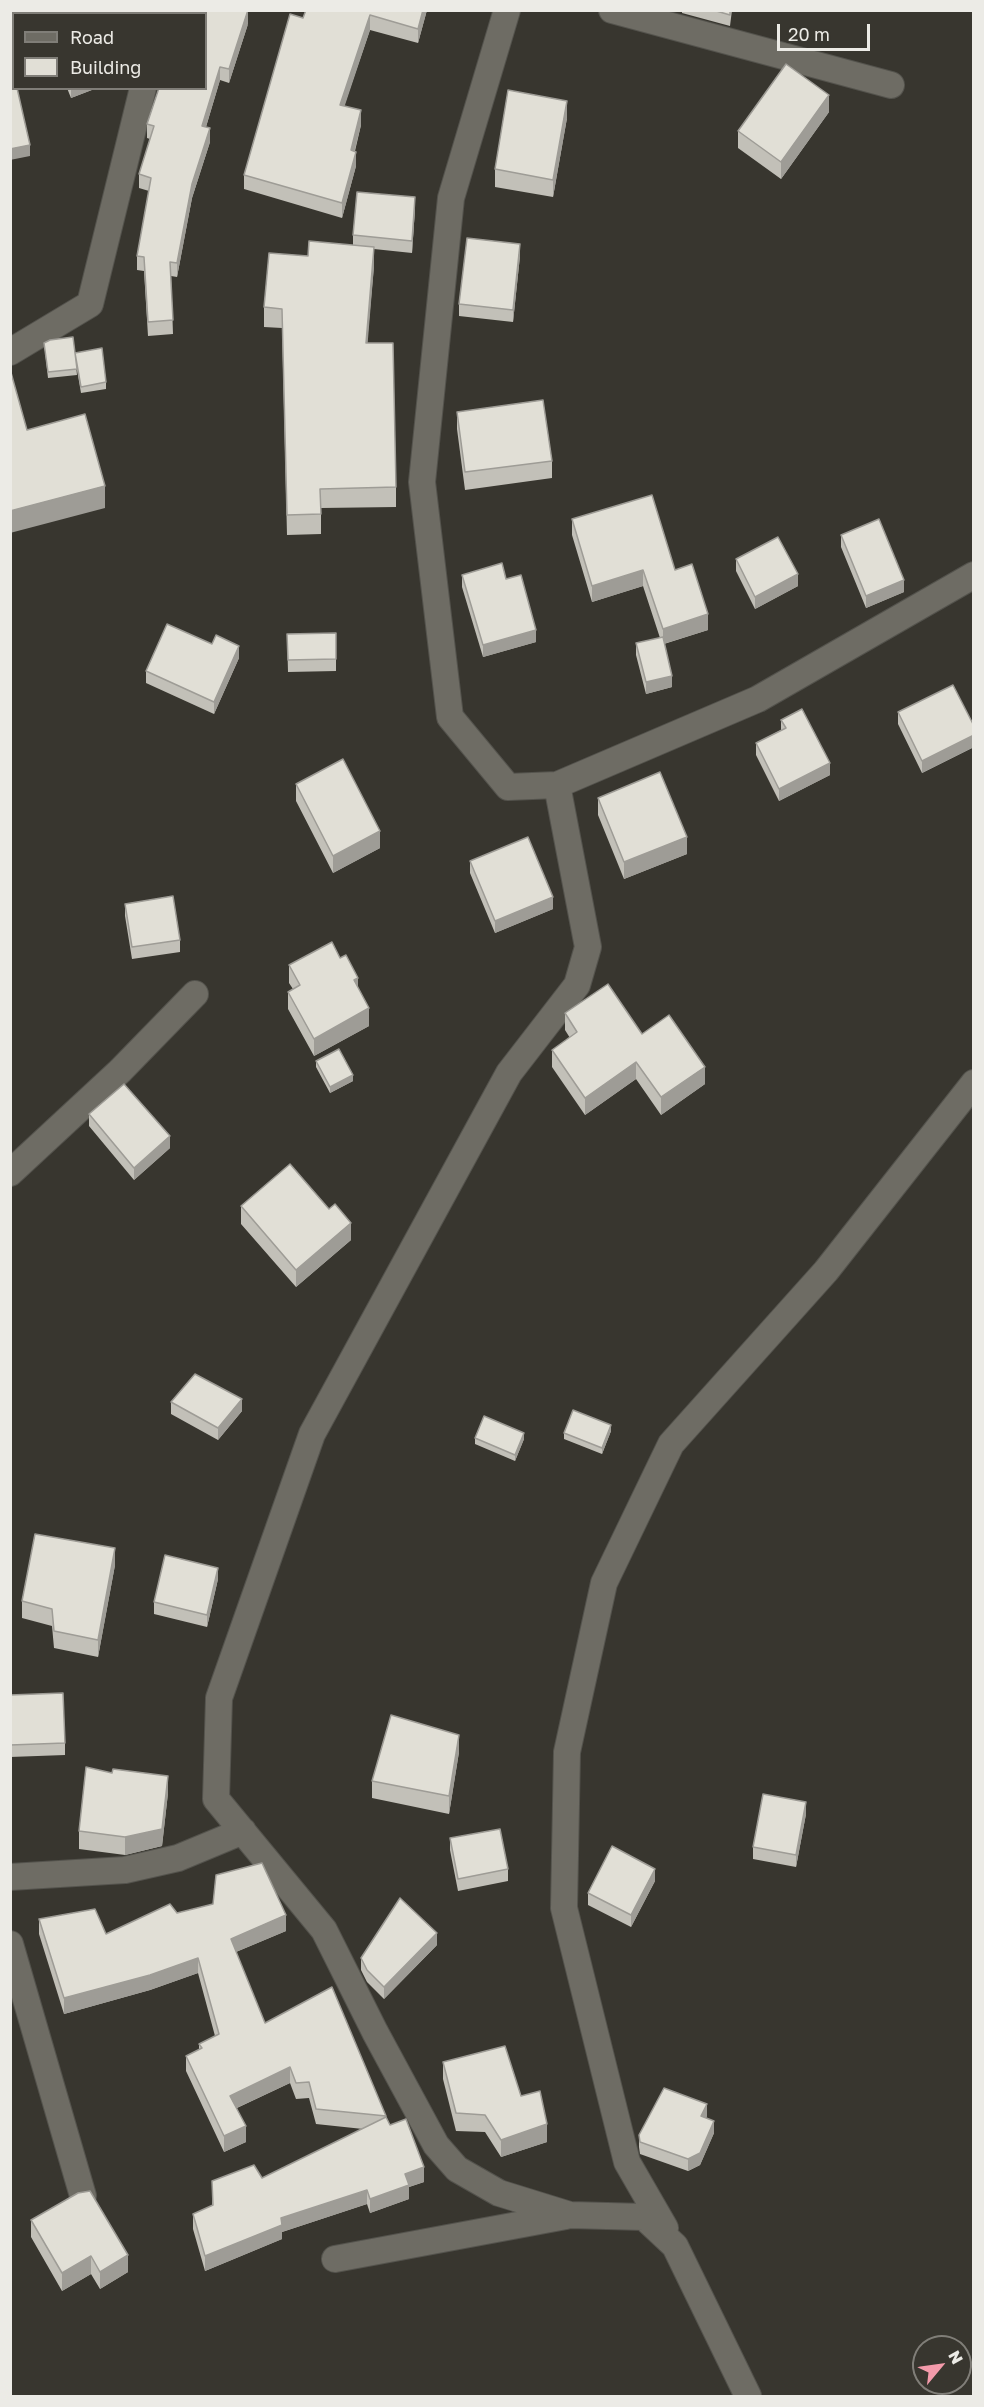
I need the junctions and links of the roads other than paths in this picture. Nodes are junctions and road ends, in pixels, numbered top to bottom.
1 (507, 10) edge
2 (612, 10) edge
3 (891, 85) dead end
4 (123, 90) edge
5 (142, 90) edge
6 (132, 132) junction
7 (10, 352) edge
8 (974, 575) edge
9 (558, 785) junction
10 (195, 993) dead end
11 (974, 1083) edge
12 (10, 1173) edge
13 (243, 1831) junction
14 (10, 1877) edge
15 (10, 1944) edge
16 (83, 2196) edge
17 (570, 2215) junction
18 (675, 2246) junction
19 (335, 2259) dead end
20 (748, 2397) edge

1 - 9 street
2 - 3 street
4 - 6 street
5 - 6 street
6 - 7 street
8 - 9 street
9 - 13 street
10 - 12 street
11 - 18 street
13 - 14 street
13 - 17 street
15 - 16 street
17 - 18 street
17 - 19 street
18 - 20 street

